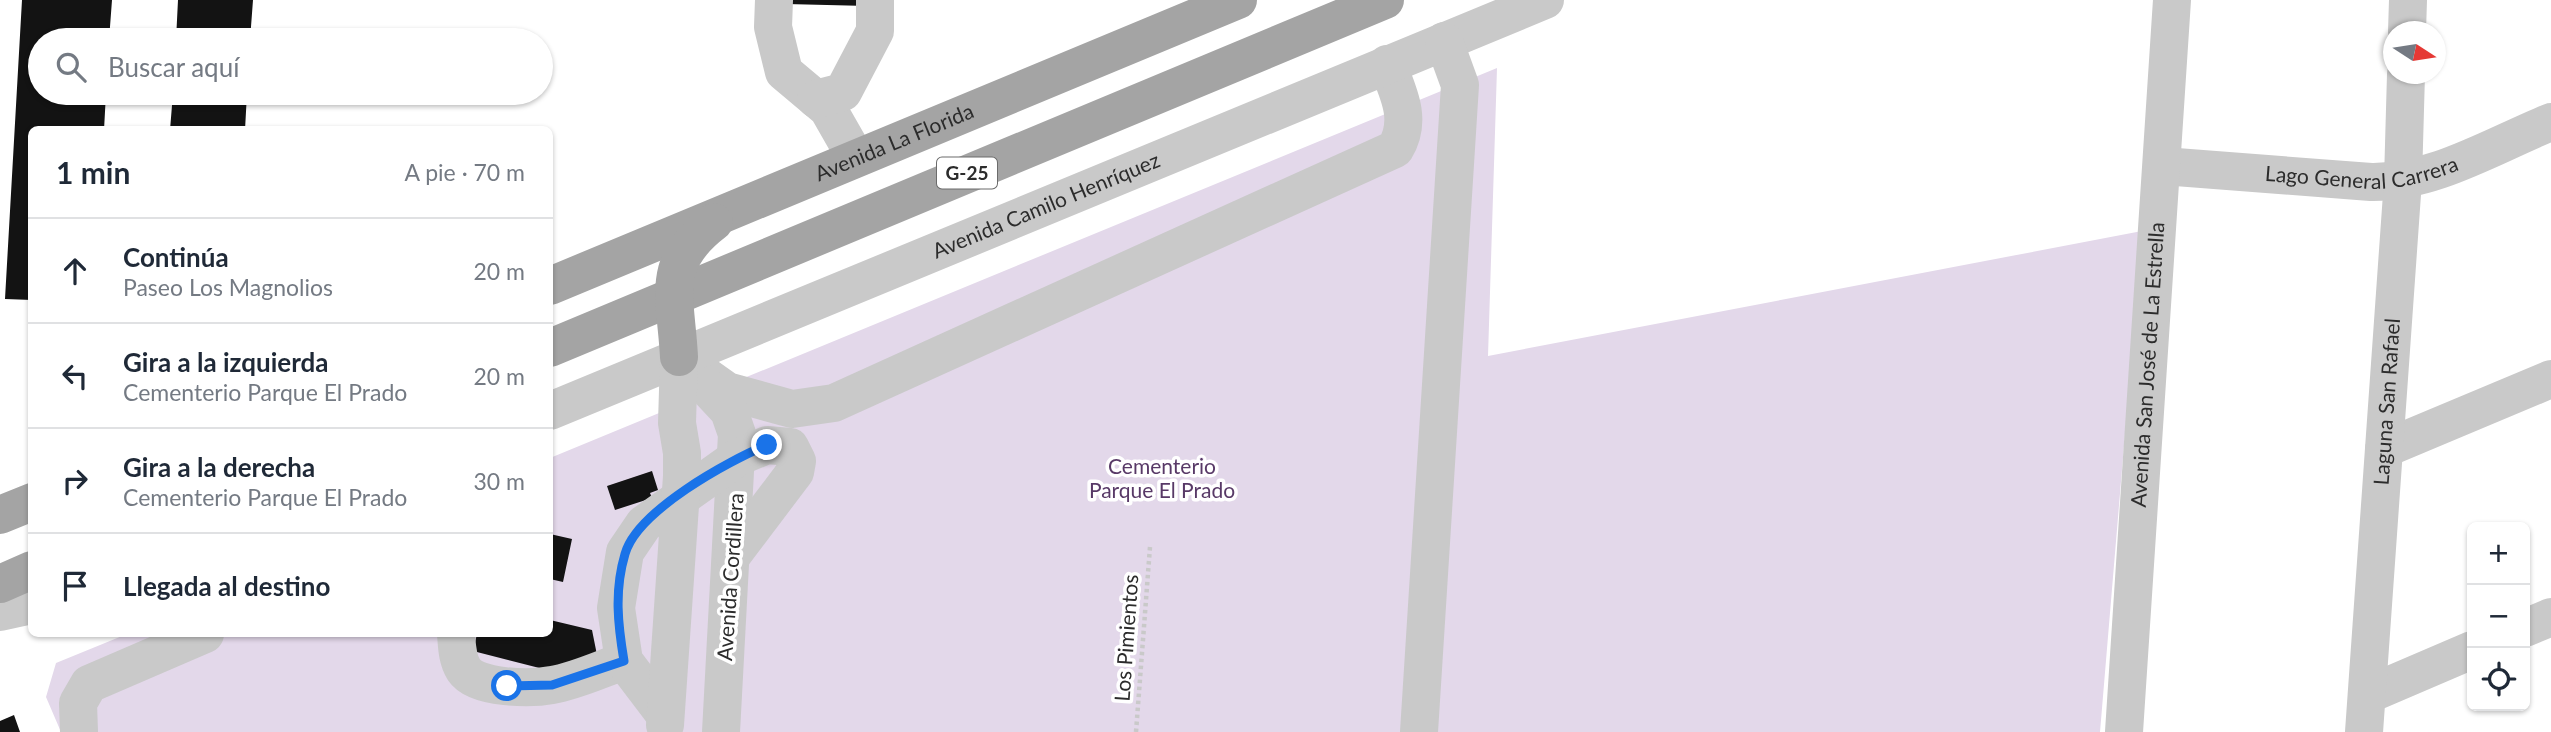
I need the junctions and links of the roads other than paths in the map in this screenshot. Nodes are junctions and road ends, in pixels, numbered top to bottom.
1 (774, 0) edge
2 (876, 0) edge
3 (1238, 0) edge
4 (1385, 0) edge
5 (1545, 0) edge
6 (2172, 0) edge
7 (2408, 0) edge
8 (2407, 21) edge
9 (1444, 41) junction
10 (1387, 64) junction
11 (2406, 84) edge
12 (816, 99) junction
13 (2551, 122) edge
14 (856, 158) junction
15 (2163, 166) junction
16 (2403, 180) junction
17 (729, 210) junction
18 (553, 285) edge
19 (676, 293) junction
20 (553, 347) edge
21 (679, 358) junction
22 (2551, 379) edge
23 (553, 410) edge
24 (2384, 449) junction
25 (738, 457) junction
26 (678, 498) junction
27 (28, 504) edge
28 (0, 515) edge
29 (733, 554) junction
30 (28, 572) edge
31 (0, 584) edge
32 (28, 606) edge
33 (0, 612) edge
34 (2551, 617) edge
35 (2530, 626) edge
36 (198, 637) edge
37 (456, 637) edge
38 (2467, 652) edge
39 (624, 661) junction
40 (2367, 695) junction
41 (665, 723) edge
42 (79, 732) edge
43 (721, 732) edge
44 (1419, 732) edge
45 (2124, 732) edge
46 (2364, 732) edge

1 - 12 street
2 - 12 street
3 - 14 main road, Avenida La Florida / G-25
4 - 19 main road, G-25
5 - 9 street, Avenida Camilo Henríquez
6 - 15 street, Avenida San José de La Estrella
7 - 8 street
9 - 10 street, Avenida Camilo Henríquez
9 - 44 street
10 - 21 street, Avenida Camilo Henríquez
10 - 21 street
11 - 16 street, Laguna San Rafael
12 - 14 street
13 - 16 street, Lago General Carrera
14 - 17 main road, Avenida La Florida / G-25
15 - 16 street, Lago General Carrera
15 - 45 street, Avenida San José de La Estrella
16 - 24 street, Laguna San Rafael
17 - 18 main road, Avenida La Florida / G-25
17 - 19 main road
19 - 20 main road, G-25
19 - 21 main road
21 - 23 street, Avenida Camilo Henríquez
21 - 25 street, Avenida Cordillera
21 - 26 street
22 - 24 street
24 - 40 street, Laguna San Rafael
25 - 26 street
25 - 29 street, Avenida Cordillera
25 - 29 street
26 - 39 street
26 - 41 street
27 - 28 main road
29 - 43 street, Avenida Cordillera
30 - 31 main road
32 - 33 street
34 - 35 street
36 - 42 street
37 - 39 street
38 - 40 street
39 - 41 street
40 - 46 street, Laguna San Rafael

